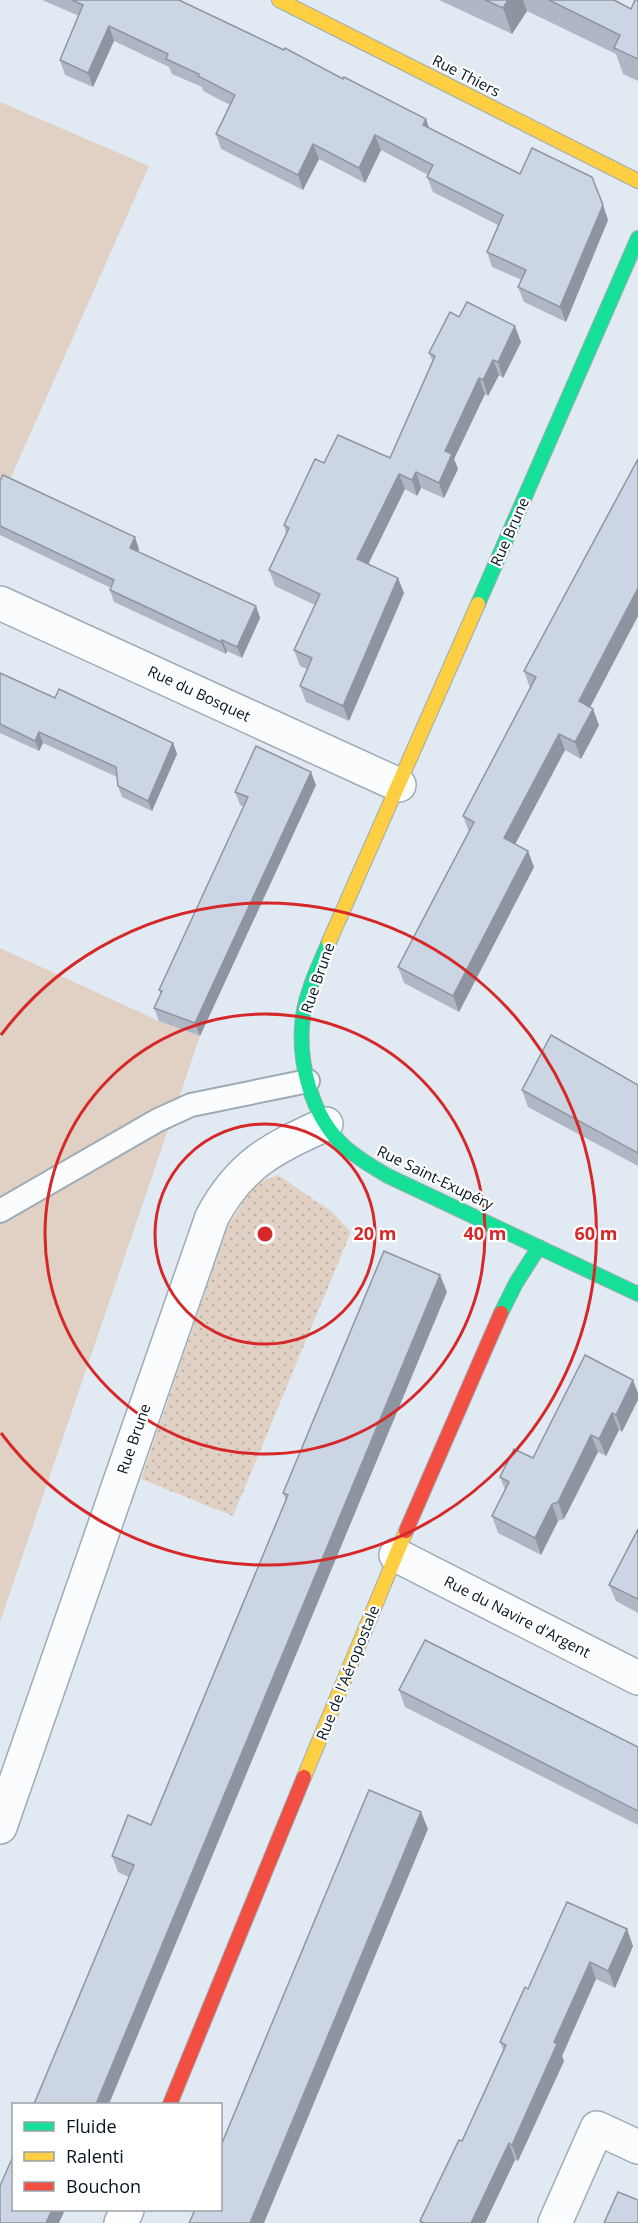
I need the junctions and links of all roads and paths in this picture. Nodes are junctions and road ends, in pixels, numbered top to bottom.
1 (279, 0) edge
2 (638, 180) edge
3 (638, 238) edge
4 (0, 603) edge
5 (399, 785) junction
6 (308, 1081) junction
7 (326, 1124) junction
8 (0, 1211) edge
9 (539, 1247) junction
10 (638, 1294) edge
11 (396, 1555) junction
12 (638, 1678) edge
13 (0, 1827) edge
14 (170, 2103) edge
15 (638, 2147) edge
16 (555, 2223) edge

1 - 2 street, Rue Thiers
3 - 5 street, Rue Brune
4 - 5 street, Rue du Bosquet
5 - 6 street, Rue Brune
6 - 7 street, Rue Brune
6 - 8 lane
7 - 9 street, Rue Saint-Exupéry
7 - 13 street, Rue Brune
9 - 10 street, Rue Saint-Exupéry
9 - 11 street, Rue de l'Aéropostale
11 - 12 street, Rue du Navire d'Argent
11 - 14 street, Rue de l'Aéropostale
15 - 16 street

